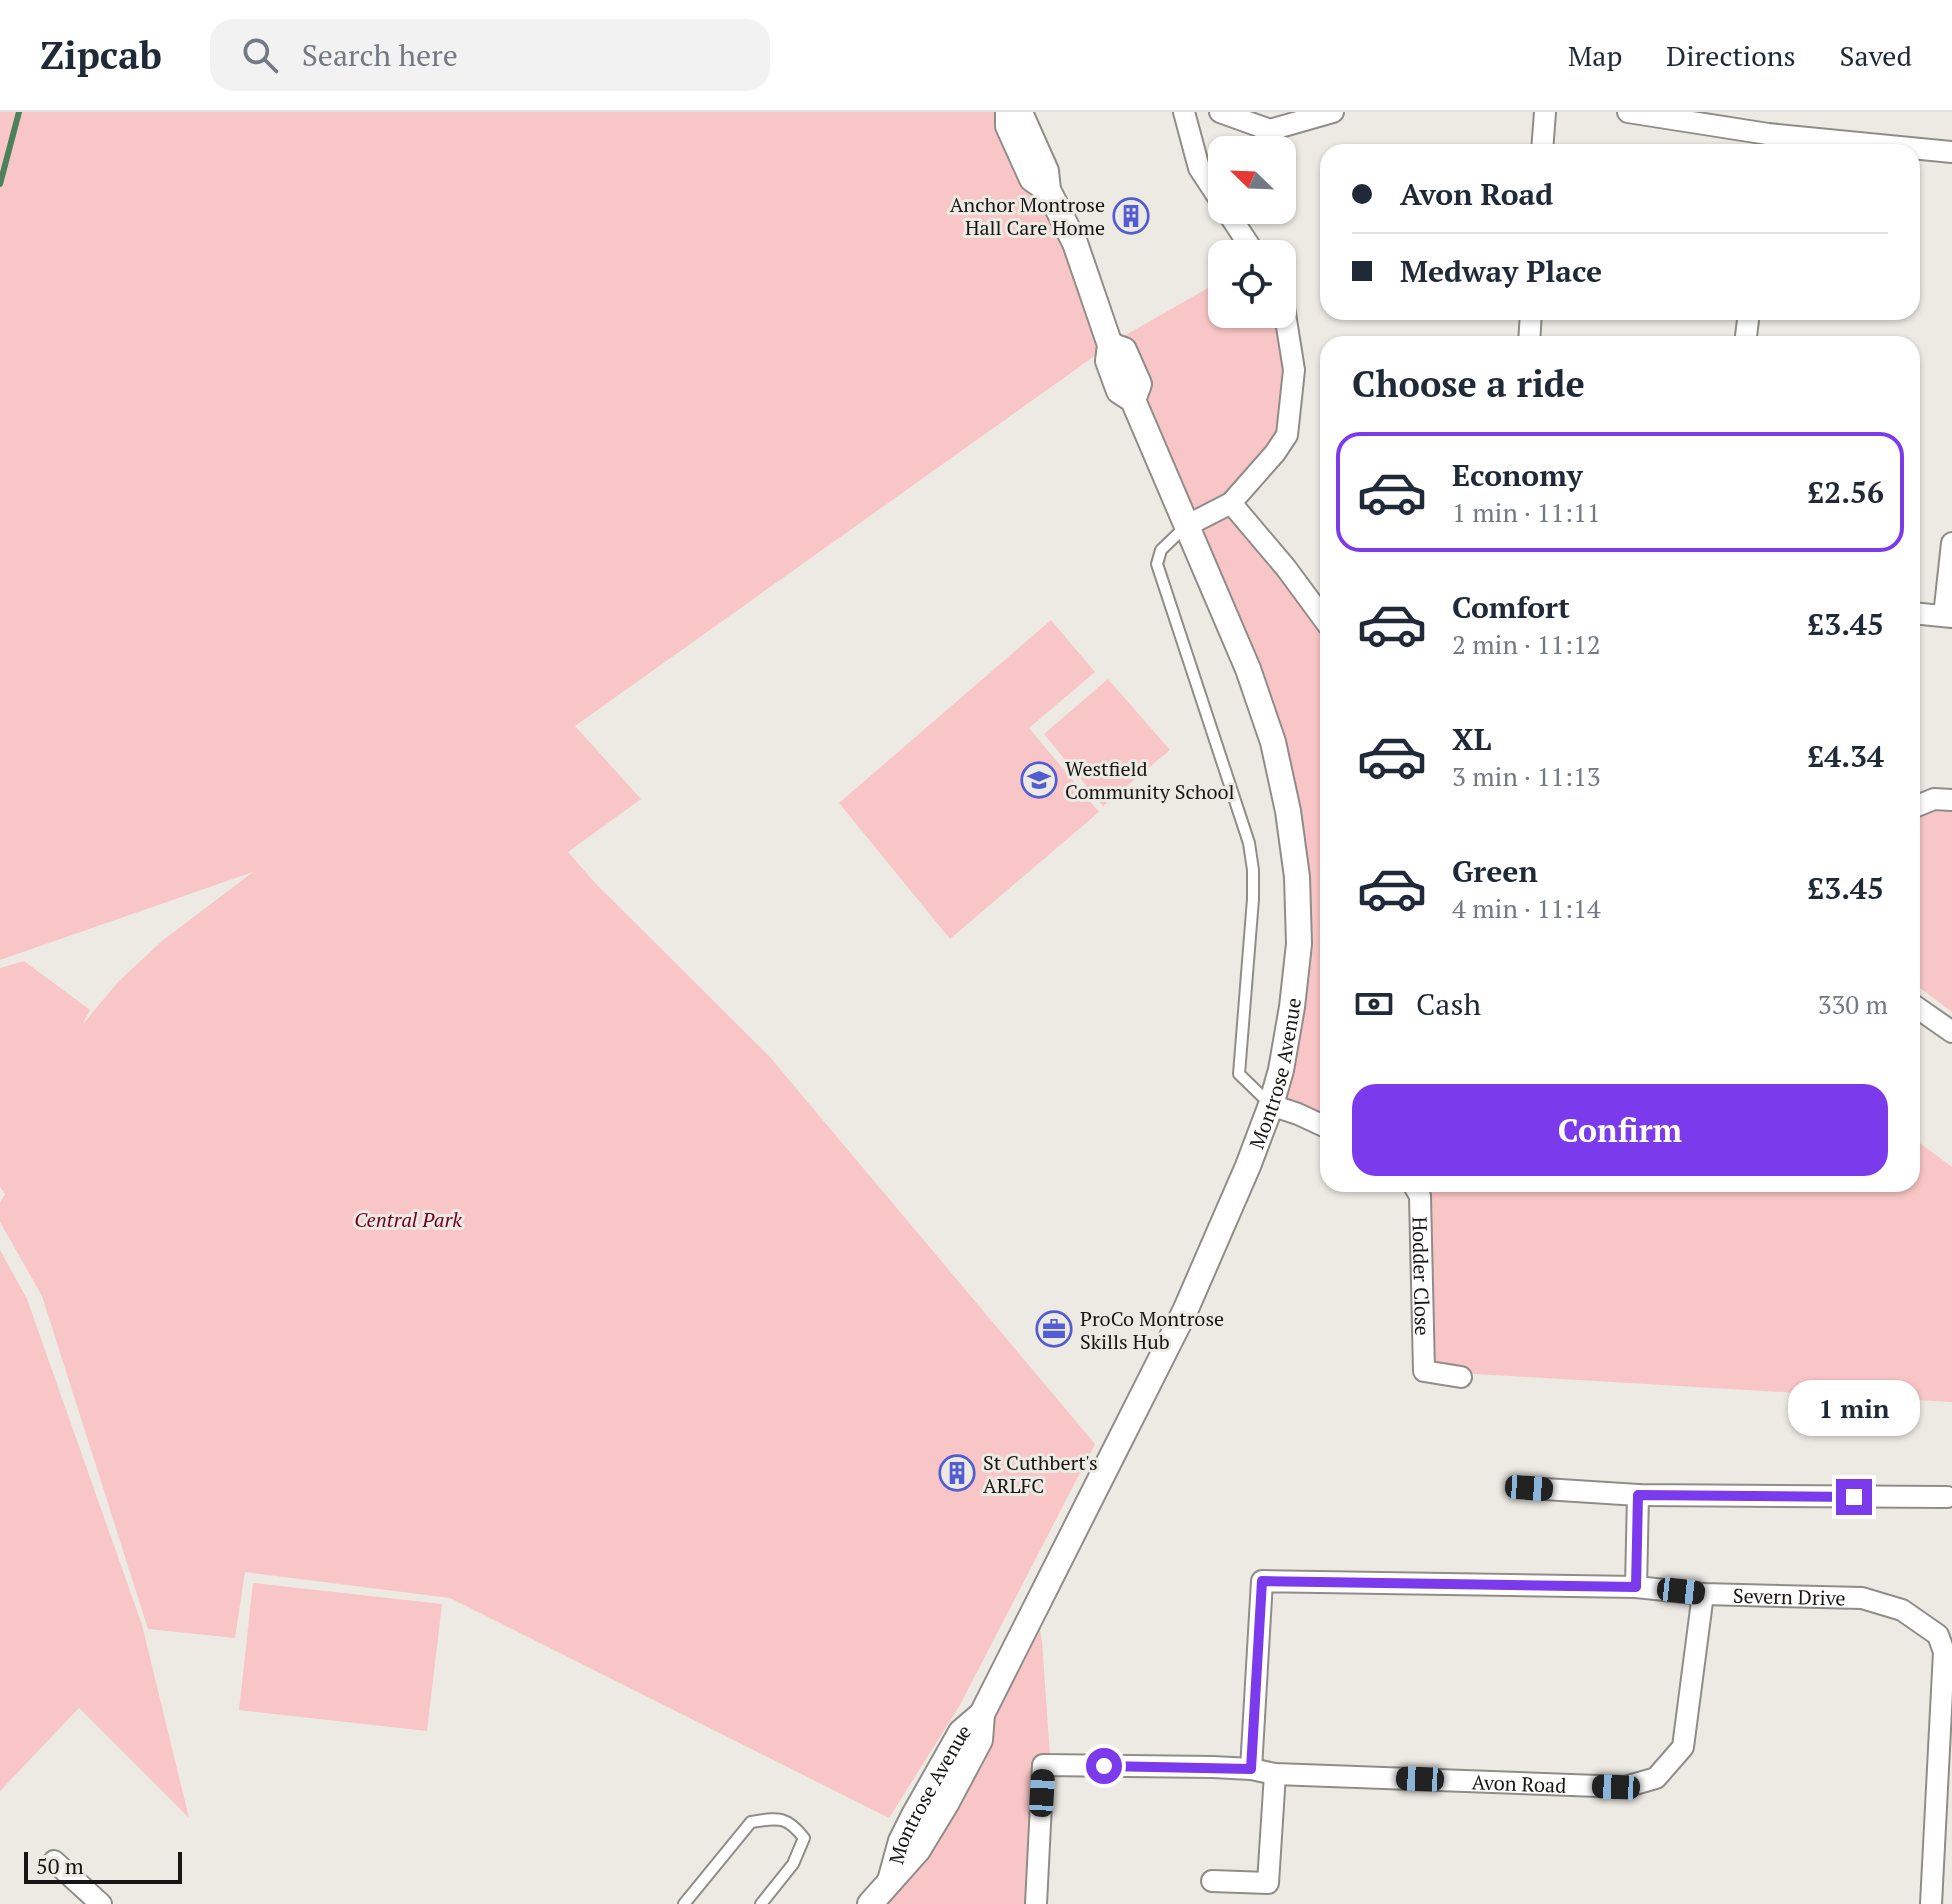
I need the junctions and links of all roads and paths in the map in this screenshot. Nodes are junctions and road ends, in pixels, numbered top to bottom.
1 (1008, 112) edge
2 (1016, 112) edge
3 (1184, 112) edge
4 (1220, 112) edge
5 (1333, 112) edge
6 (1545, 112) edge
7 (1628, 112) edge
8 (1270, 130) junction
9 (1267, 136) edge
10 (1767, 143) edge
11 (1543, 144) edge
12 (1788, 144) edge
13 (1920, 150) edge
14 (1952, 152) edge
15 (1208, 181) edge
16 (1048, 190) junction
17 (1287, 328) edge
18 (1231, 503) junction
19 (1186, 526) junction
20 (1952, 543) edge
21 (1320, 614) edge
22 (1920, 614) edge
23 (1948, 617) edge
24 (1952, 800) edge
25 (1920, 805) edge
26 (1920, 1010) edge
27 (1952, 1032) edge
28 (1271, 1105) junction
29 (1320, 1124) edge
30 (1418, 1192) edge
31 (1461, 1377) dead end
32 (1529, 1488) dead end
33 (1638, 1495) junction
34 (1947, 1497) dead end
35 (1636, 1587) junction
36 (1703, 1594) junction
37 (1946, 1750) edge
38 (1251, 1769) junction
39 (1275, 1774) junction
40 (54, 1861) dead end
41 (1212, 1881) dead end
42 (101, 1904) edge
43 (684, 1904) edge
44 (761, 1904) edge
45 (870, 1904) edge
46 (1036, 1904) edge
47 (1931, 1904) edge

1 - 16 street, Montrose Avenue
2 - 16 street, Montrose Avenue
3 - 15 street
4 - 8 street
5 - 8 street
6 - 11 street
7 - 10 street
8 - 9 street
10 - 12 street
13 - 14 street
16 - 19 street, Montrose Avenue
17 - 18 street
18 - 19 street
18 - 21 street
19 - 28 street, Montrose Avenue
19 - 28 lane
20 - 23 street
22 - 23 street
24 - 25 street
26 - 27 street
28 - 29 street
28 - 45 street, Montrose Avenue
30 - 31 street, Hodder Close
32 - 33 street
33 - 34 street
33 - 35 street
35 - 36 street, Severn Drive
35 - 38 street, Severn Drive
36 - 37 street, Severn Drive
36 - 39 street, Avon Road
37 - 47 street, Severn Drive
38 - 39 street, Avon Road
38 - 46 street, Avon Road
39 - 41 street
40 - 42 street
43 - 44 lane

